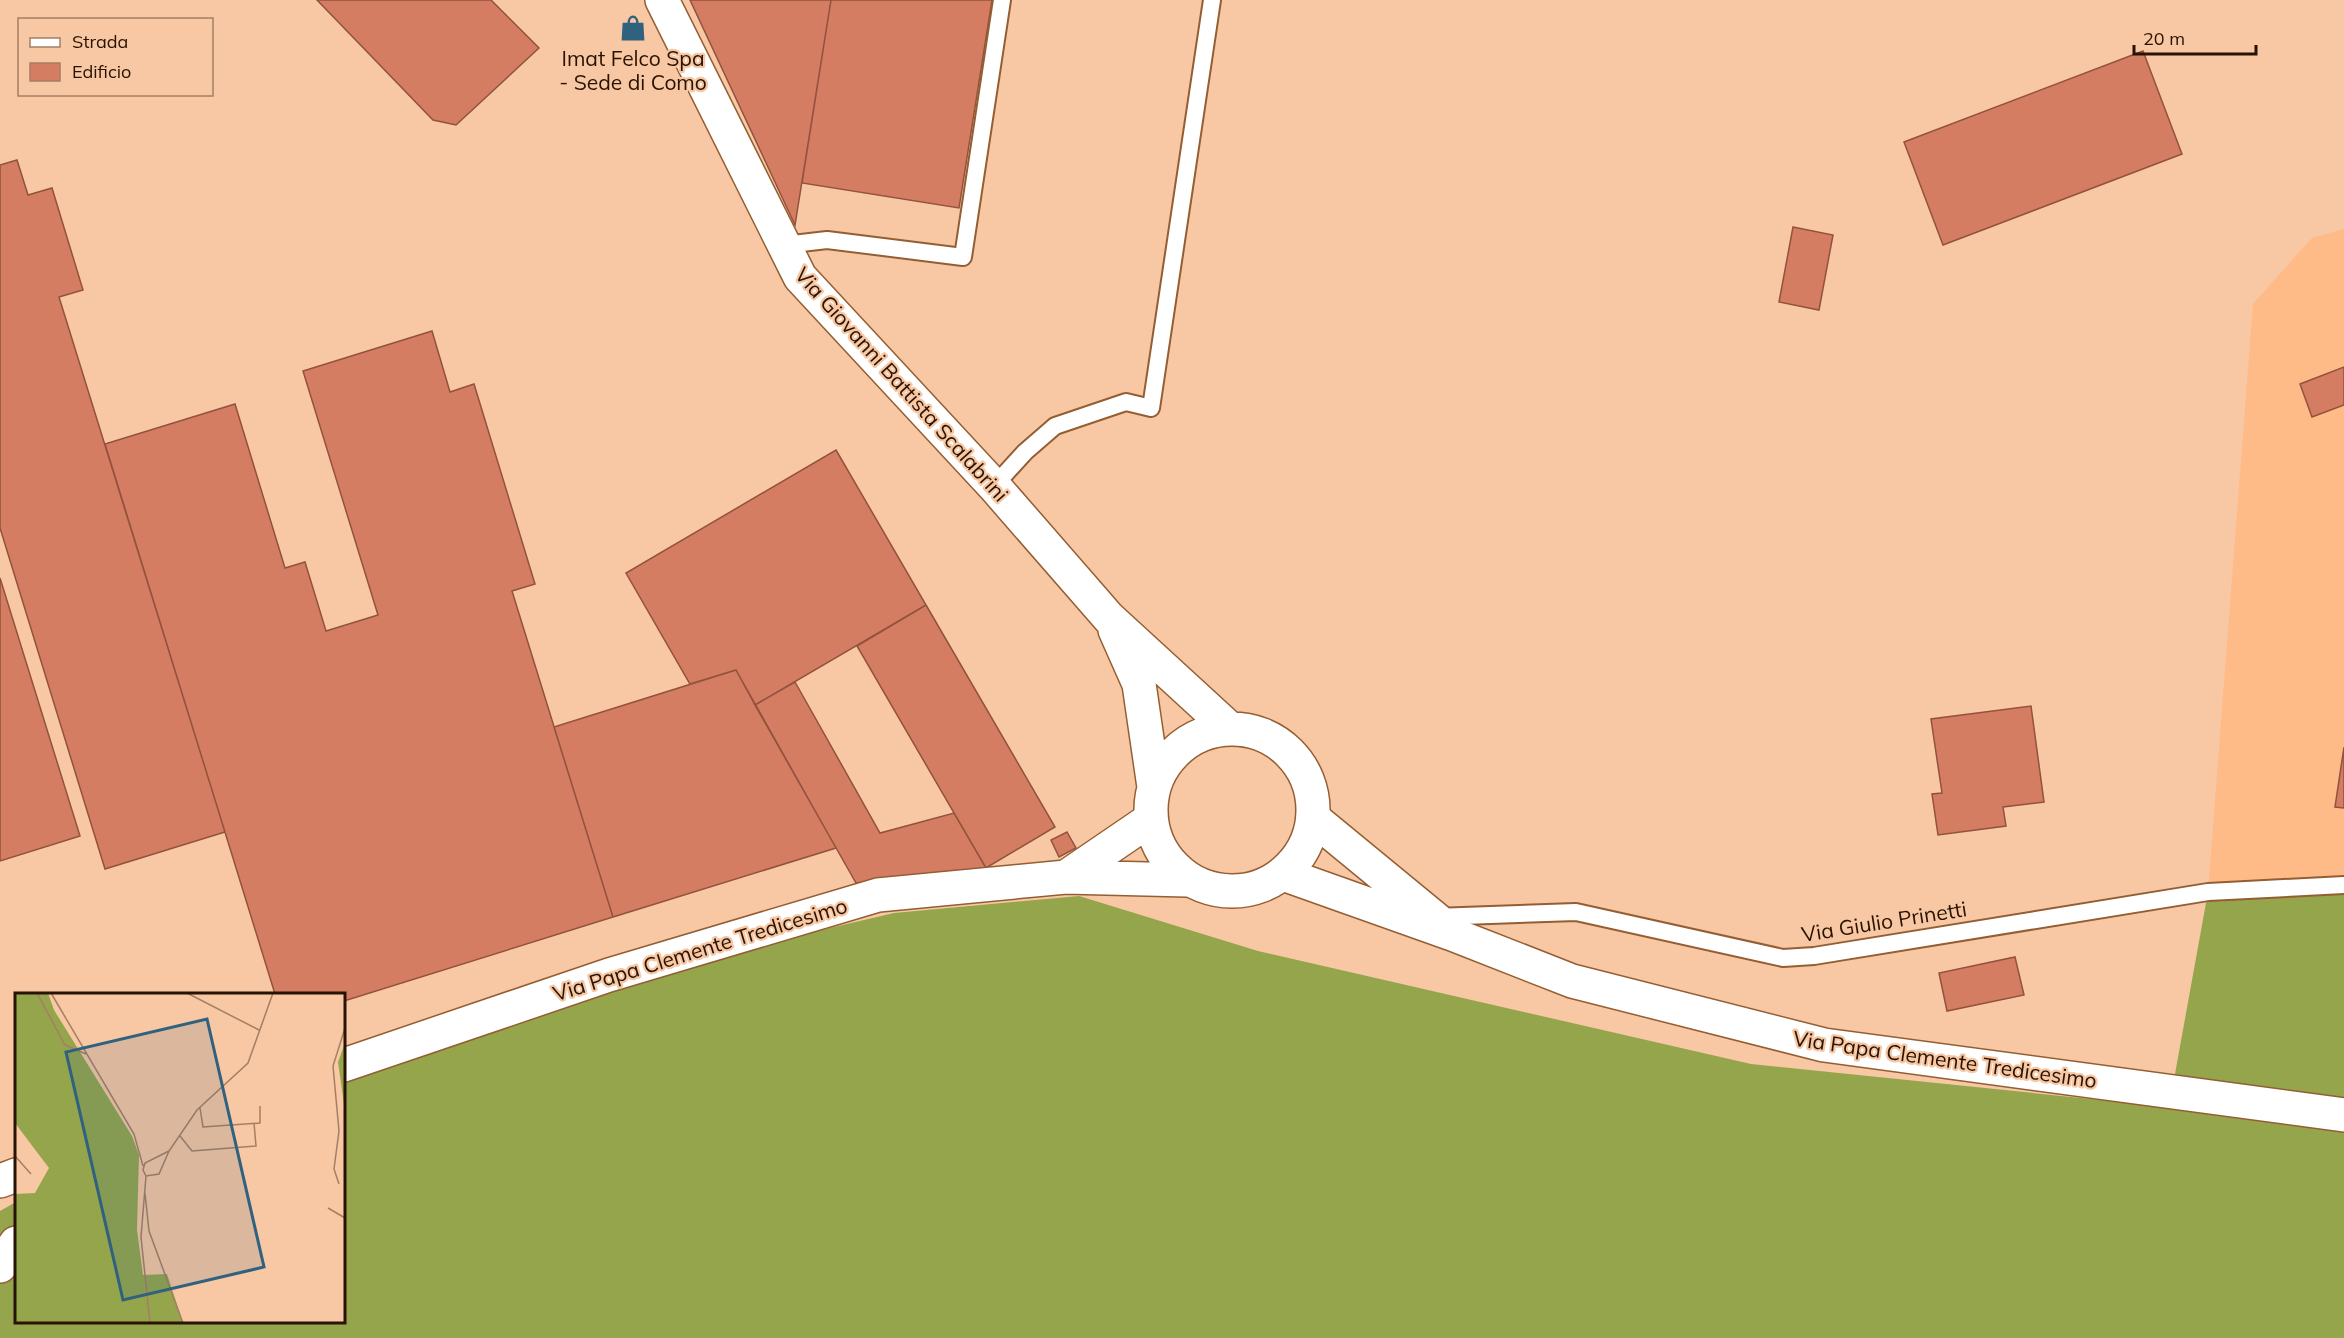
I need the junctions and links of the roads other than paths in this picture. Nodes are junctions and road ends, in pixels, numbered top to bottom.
1 (662, 0) edge
2 (1002, 0) edge
3 (1212, 0) edge
4 (784, 245) junction
5 (994, 486) junction
6 (1109, 618) junction
7 (1230, 729) junction
8 (1152, 803) junction
9 (1313, 818) junction
10 (1283, 874) junction
11 (1066, 877) junction
12 (1187, 879) junction
13 (2344, 885) edge
14 (1443, 925) junction
15 (345, 1065) edge
16 (2344, 1115) edge
17 (15, 1175) edge
18 (0, 1181) edge
19 (15, 1244) edge
20 (0, 1266) edge

1 - 4 main road, Via Giovanni Battista Scalabrini
2 - 4 lane
3 - 5 lane
4 - 5 main road, Via Giovanni Battista Scalabrini
5 - 6 main road, Via Giovanni Battista Scalabrini
6 - 7 main road, Via Giovanni Battista Scalabrini
6 - 8 main road, Via Giovanni Battista Scalabrini
7 - 8 main road
7 - 9 main road
8 - 11 main road, Via Papa Clemente Tredicesimo
8 - 12 main road
9 - 10 main road
9 - 14 main road, Via Papa Clemente Tredicesimo
10 - 12 main road
10 - 14 main road, Via Papa Clemente Tredicesimo
11 - 12 main road, Via Papa Clemente Tredicesimo
11 - 15 main road, Via Papa Clemente Tredicesimo
13 - 14 lane, Via Giulio Prinetti
14 - 16 main road, Via Papa Clemente Tredicesimo
17 - 18 main road
19 - 20 main road

